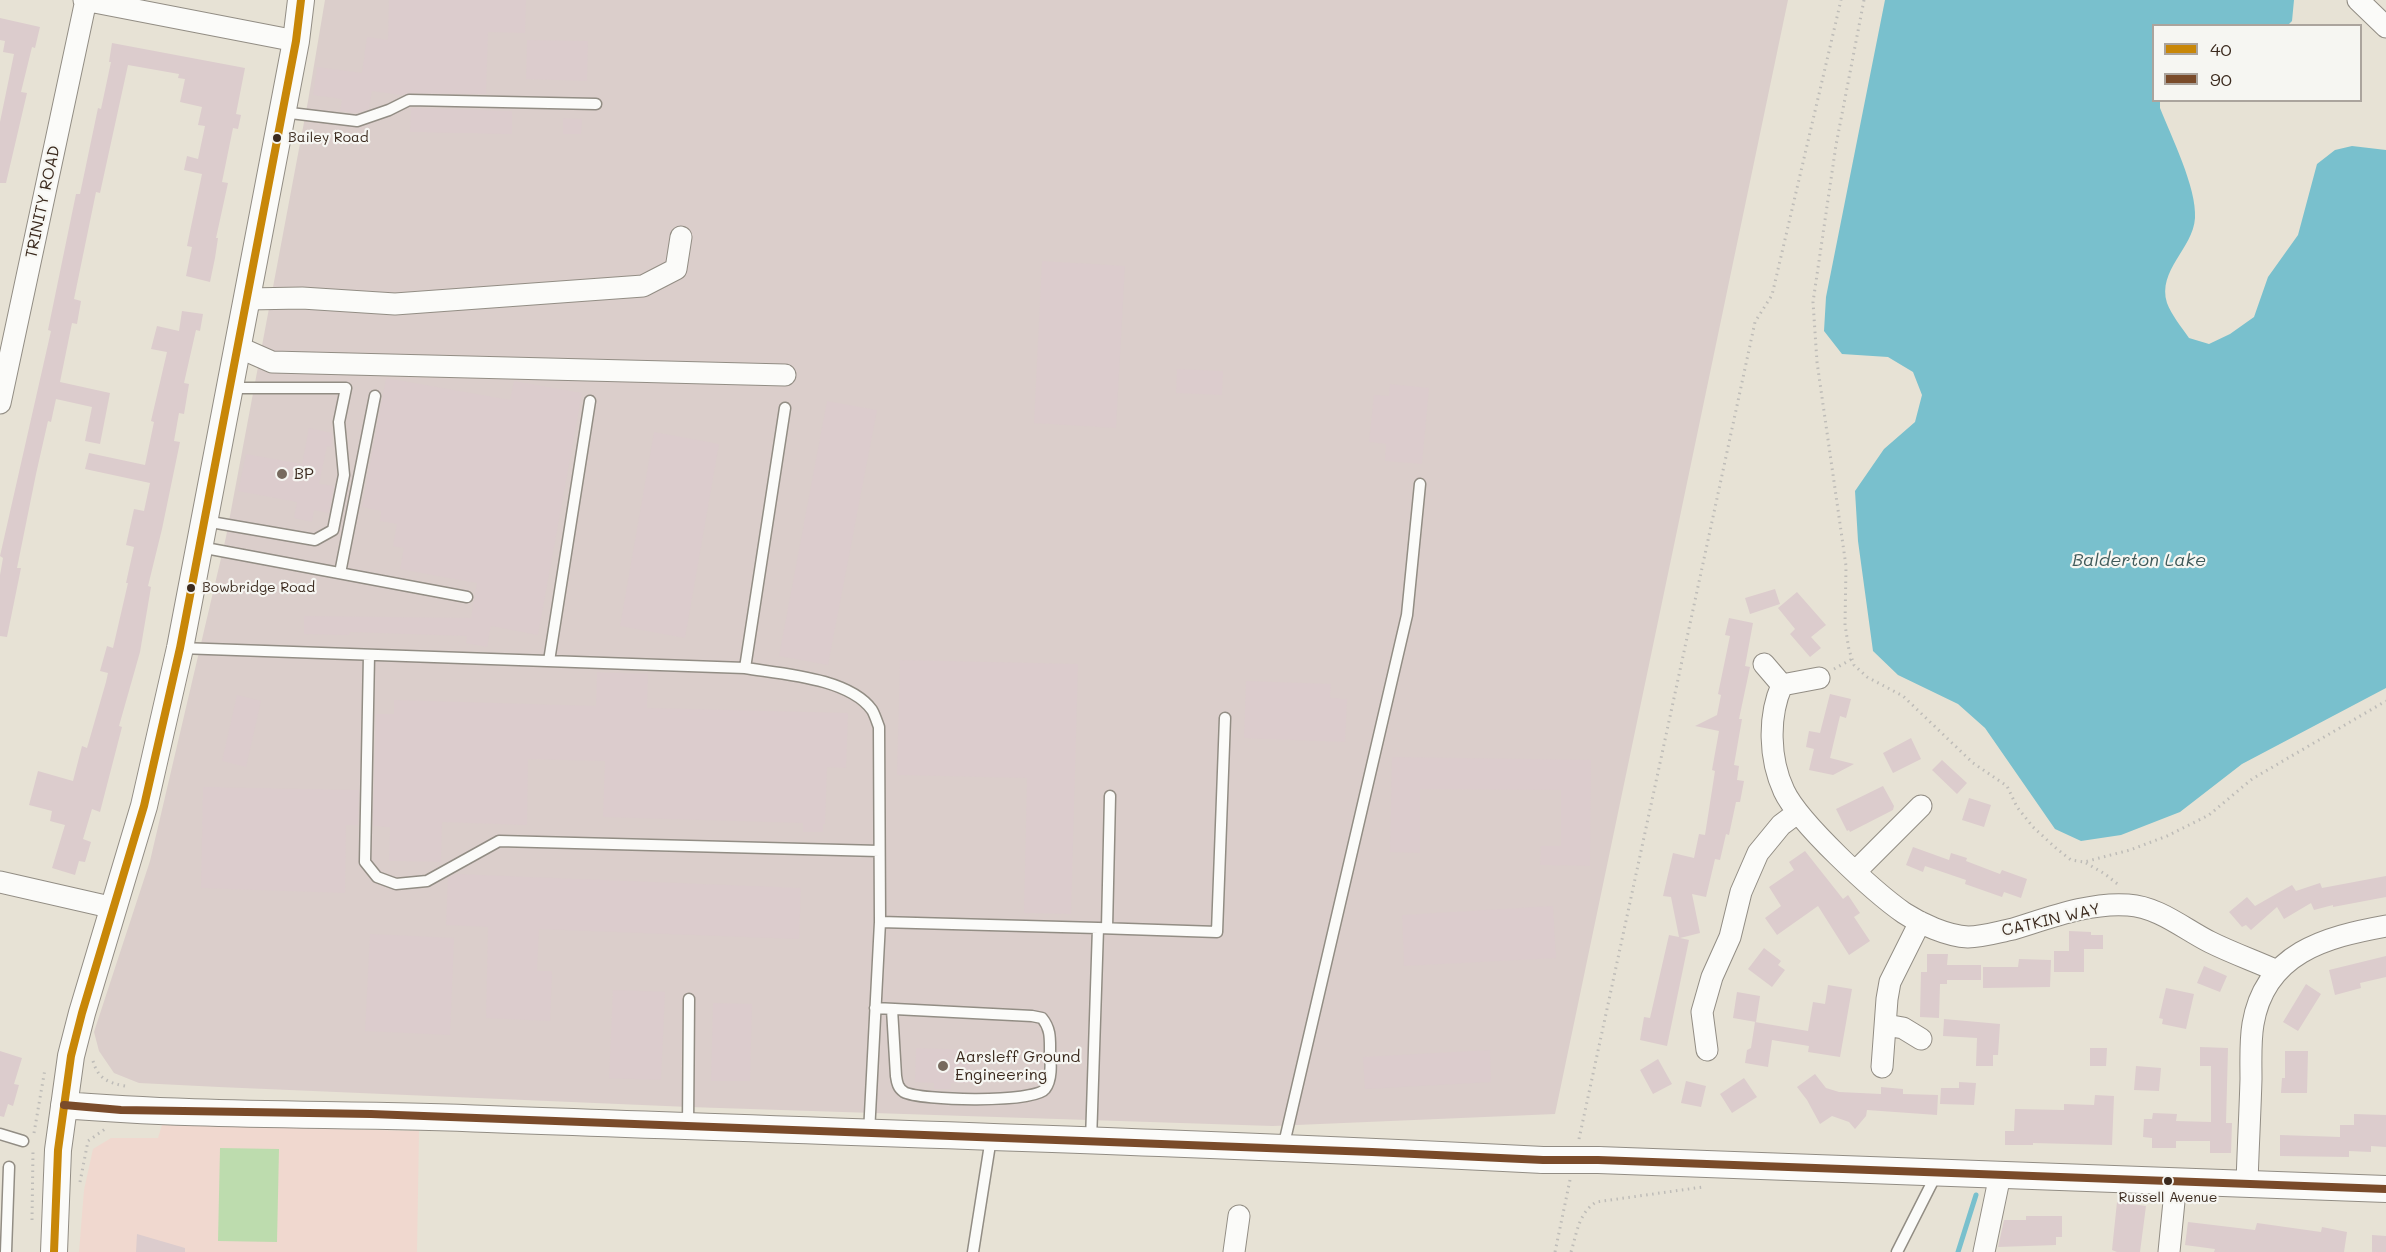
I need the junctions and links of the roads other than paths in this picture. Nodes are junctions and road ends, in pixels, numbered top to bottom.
1 (85, 0) edge
2 (301, 0) edge
3 (2358, 0) edge
4 (2386, 27) edge
5 (296, 41) junction
6 (596, 104) dead end
7 (281, 112) junction
8 (681, 237) dead end
9 (247, 299) junction
10 (238, 347) junction
11 (785, 375) dead end
12 (230, 388) junction
13 (375, 396) dead end
14 (590, 401) dead end
15 (0, 403) edge
16 (785, 408) dead end
17 (1420, 484) dead end
18 (204, 521) junction
19 (199, 547) junction
20 (340, 573) junction
21 (466, 597) dead end
22 (180, 648) junction
23 (369, 655) junction
24 (549, 661) junction
25 (1764, 664) dead end
26 (746, 668) junction
27 (1819, 678) dead end
28 (1782, 685) junction
29 (1225, 718) dead end
30 (1110, 796) dead end
31 (1921, 806) dead end
32 (1797, 813) junction
33 (879, 851) junction
34 (1856, 871) junction
35 (0, 882) edge
36 (114, 908) junction
37 (880, 922) junction
38 (1920, 922) junction
39 (2386, 926) edge
40 (1102, 928) junction
41 (2277, 971) junction
42 (689, 999) dead end
43 (875, 1008) junction
44 (892, 1009) junction
45 (1886, 1024) junction
46 (1921, 1039) dead end
47 (1707, 1050) dead end
48 (1882, 1067) dead end
49 (64, 1105) junction
50 (688, 1126) junction
51 (869, 1133) junction
52 (0, 1134) edge
53 (991, 1137) junction
54 (23, 1141) dead end
55 (1091, 1141) junction
56 (1283, 1148) junction
57 (9, 1167) dead end
58 (1937, 1172) junction
59 (2000, 1175) junction
60 (2176, 1181) junction
61 (2247, 1184) junction
62 (2386, 1189) edge
63 (1239, 1216) dead end
64 (6, 1252) edge
65 (54, 1252) edge
66 (973, 1252) edge
67 (1234, 1252) edge
68 (1897, 1252) edge
69 (1984, 1252) edge
70 (2169, 1252) edge

1 - 5 street
1 - 15 street, TRINITY ROAD
2 - 5 street
3 - 4 street
5 - 7 street
6 - 7 lane
7 - 9 street
8 - 9 street
9 - 10 street
10 - 11 street
10 - 12 street
12 - 18 street
12 - 18 lane
13 - 20 lane
14 - 24 lane
16 - 26 lane
17 - 56 lane
18 - 19 street
19 - 20 lane
19 - 22 street
20 - 21 lane
22 - 23 lane
22 - 36 street
23 - 24 lane
23 - 33 lane
24 - 26 lane
25 - 28 street
26 - 33 lane
27 - 28 street
28 - 32 street, CATKIN WAY
29 - 40 lane
30 - 40 lane
31 - 34 street
32 - 34 street, CATKIN WAY
32 - 47 street
33 - 37 lane
34 - 38 street, CATKIN WAY
35 - 36 street
36 - 49 street
37 - 40 lane
37 - 43 lane
38 - 41 street, CATKIN WAY
38 - 45 street
39 - 41 street
40 - 55 lane
41 - 61 street
42 - 50 lane
43 - 44 lane
43 - 51 lane
44 - 44 lane
45 - 46 street
45 - 48 street
49 - 50 street
49 - 65 street
50 - 51 street
51 - 53 street
52 - 54 lane
53 - 55 street
53 - 66 lane
55 - 56 street
56 - 58 street, bridge
57 - 64 lane
58 - 59 street
58 - 68 lane
59 - 60 street
59 - 69 street
60 - 61 street
60 - 70 street
61 - 62 street
63 - 67 street

